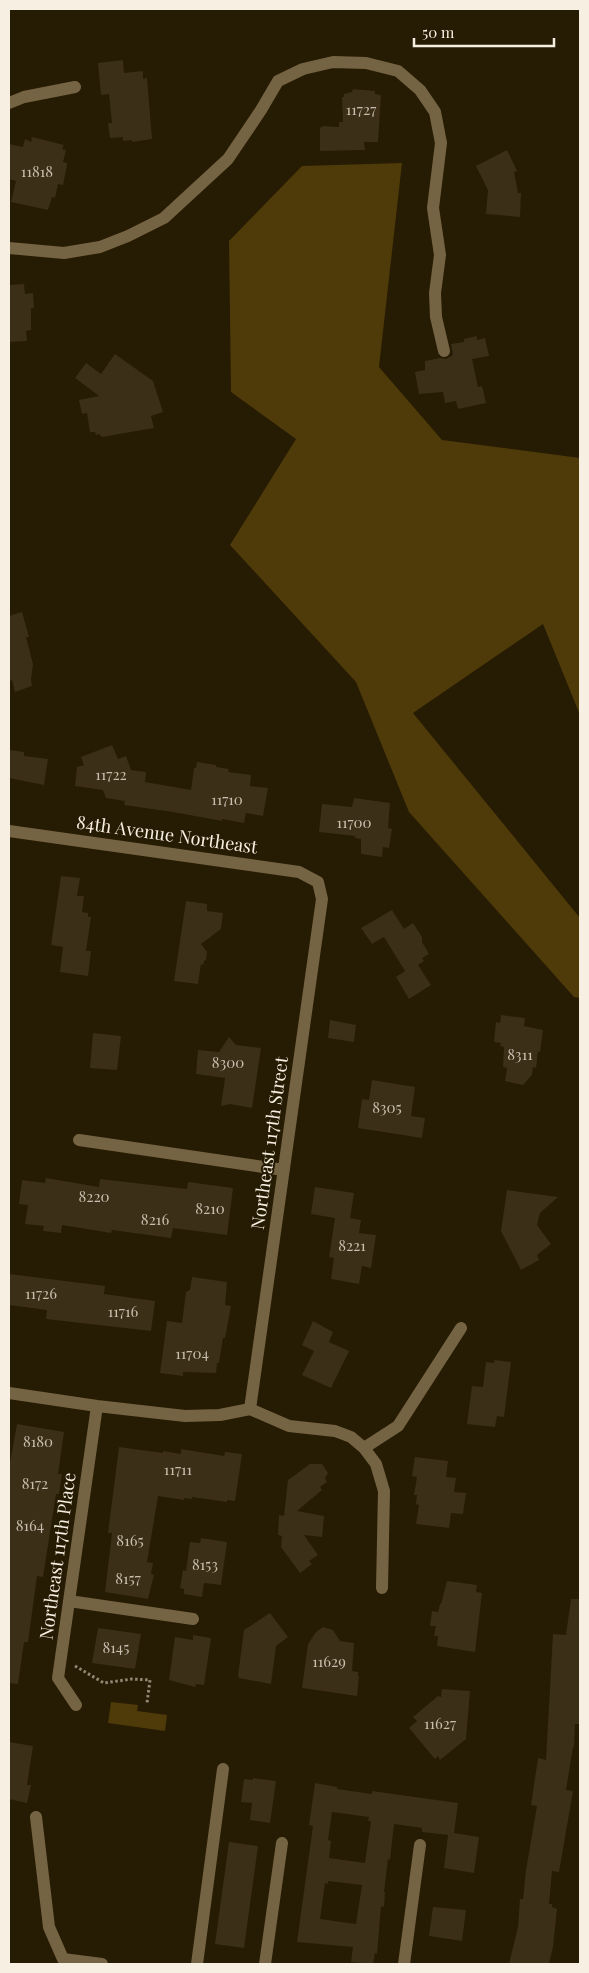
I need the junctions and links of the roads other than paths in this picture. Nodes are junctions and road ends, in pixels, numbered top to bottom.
1 (75, 87) dead end
2 (9, 103) edge
3 (9, 248) edge
4 (444, 351) dead end
5 (9, 831) edge
6 (318, 882) joint
7 (79, 1140) dead end
8 (284, 1170) junction
9 (461, 1328) dead end
10 (9, 1393) edge
11 (97, 1406) junction
12 (250, 1409) junction
13 (367, 1452) junction
14 (382, 1588) dead end
15 (69, 1601) junction
16 (193, 1619) dead end
17 (76, 1705) dead end
18 (223, 1769) dead end
19 (36, 1817) dead end
20 (282, 1844) dead end
21 (420, 1845) dead end
22 (102, 1964) edge
23 (197, 1964) edge
24 (265, 1964) edge
25 (404, 1964) edge

1 - 2 street
3 - 4 street
5 - 6 street, 84th Avenue Northeast
6 - 8 street, Northeast 117th Street
7 - 8 street
8 - 12 street, Northeast 117th Street
9 - 13 street
10 - 11 street
11 - 12 street
11 - 15 street, Northeast 117th Place
12 - 13 street
13 - 14 street
15 - 16 street
15 - 17 street, Northeast 117th Place
18 - 23 street
19 - 22 street
20 - 24 street
21 - 25 street

